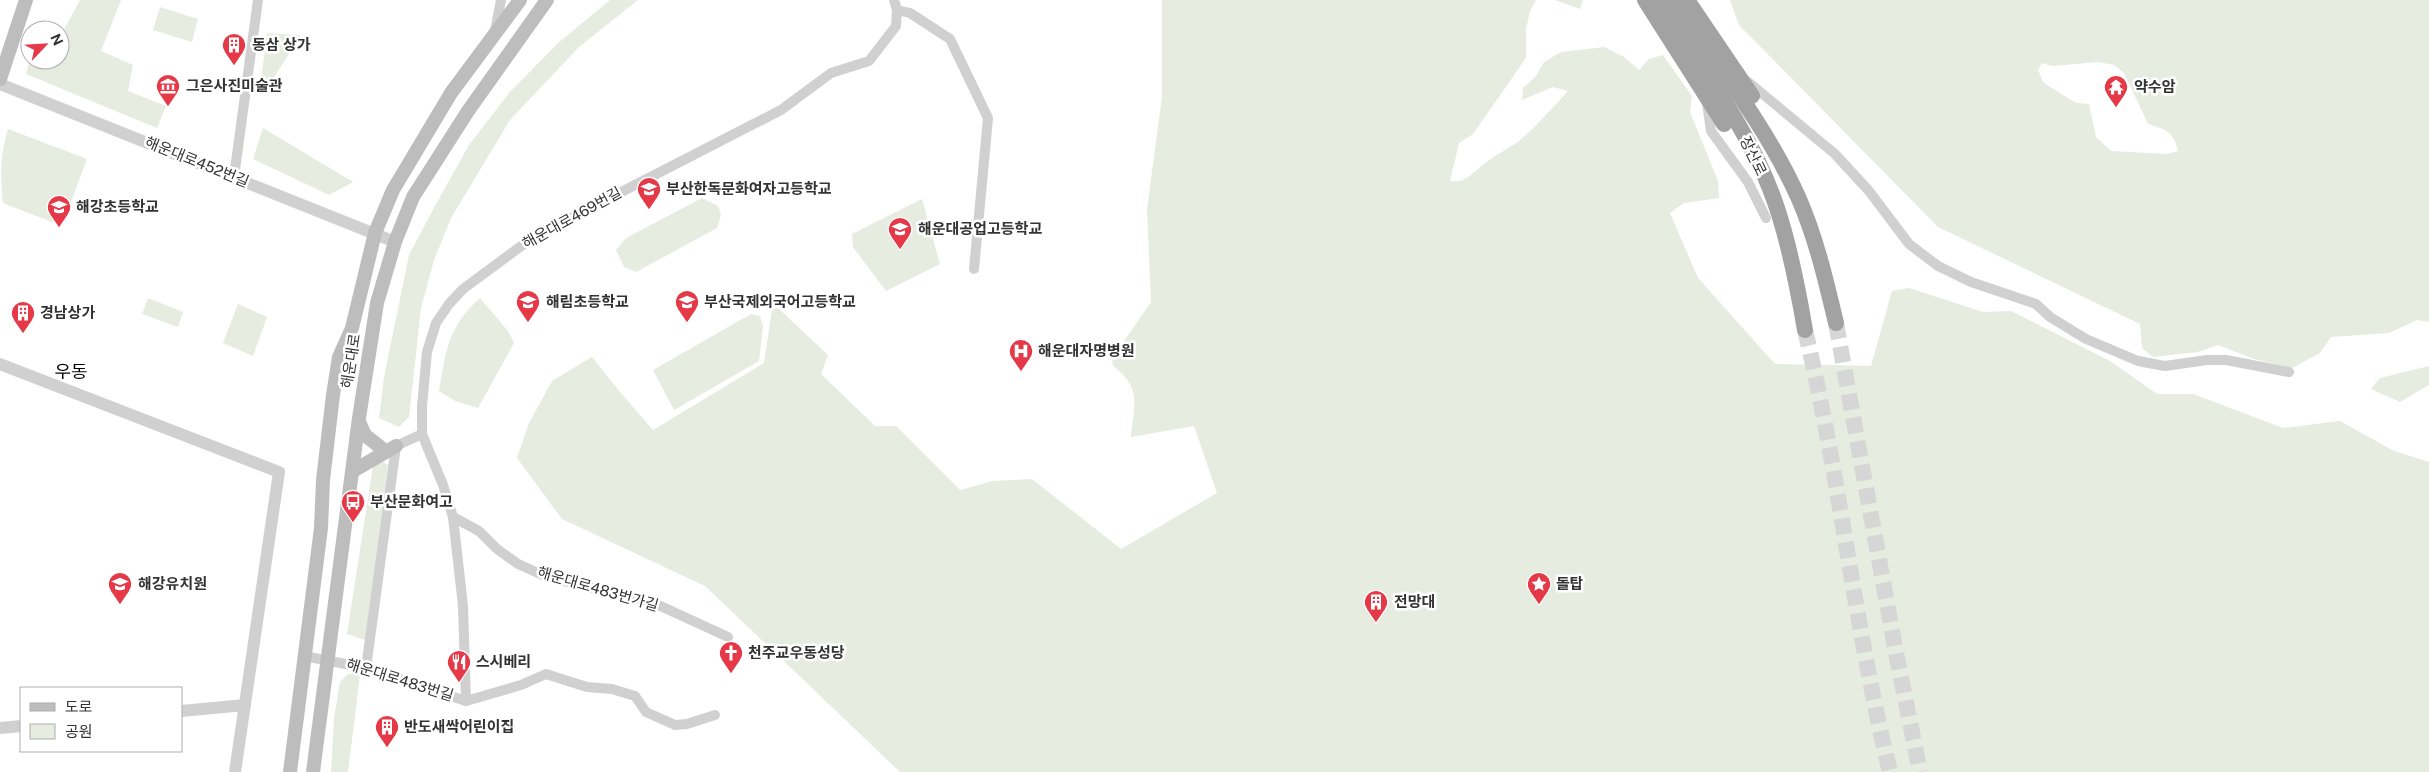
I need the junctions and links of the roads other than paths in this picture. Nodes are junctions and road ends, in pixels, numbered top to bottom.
1 (26, 0) edge
2 (258, 0) edge
3 (501, 0) edge
4 (520, 0) edge
5 (547, 0) edge
6 (1645, 0) edge
7 (1651, 0) edge
8 (1658, 0) edge
9 (1673, 0) edge
10 (1680, 0) edge
11 (1687, 0) edge
12 (896, 5) edge
13 (495, 32) junction
14 (0, 79) edge
15 (0, 84) edge
16 (1756, 158) junction
17 (234, 177) junction
18 (1799, 200) junction
19 (1766, 218) dead end
20 (375, 233) junction
21 (394, 242) junction
22 (974, 269) dead end
23 (1836, 323) tunnel mouth
24 (1805, 330) tunnel mouth
25 (0, 364) edge
26 (2288, 372) dead end
27 (359, 422) junction
28 (422, 434) junction
29 (390, 448) junction
30 (353, 471) junction
31 (453, 517) junction
32 (728, 637) dead end
33 (304, 656) junction
34 (327, 661) junction
35 (366, 668) junction
36 (466, 701) junction
37 (245, 705) junction
38 (182, 711) edge
39 (715, 715) dead end
40 (20, 726) edge
41 (0, 728) edge
42 (235, 772) edge
43 (290, 772) edge
44 (313, 772) edge

1 - 14 main road
2 - 17 street
3 - 13 street
4 - 13 main road, 해운대로
5 - 21 main road, 해운대로
6 - 16 highway, bridge
7 - 19 street
8 - 16 highway, 장산로
9 - 18 highway, 장산로
10 - 26 street
11 - 18 highway, bridge
12 - 22 street
12 - 28 street, 해운대로469번길
13 - 20 main road, 해운대로
15 - 17 street, 해운대로452번길
16 - 24 highway, 장산로
17 - 20 street, 해운대로452번길
18 - 23 highway, 장산로
20 - 21 street, 해운대로452번길
20 - 33 main road, 해운대로
21 - 27 main road, 해운대로
25 - 37 street
27 - 29 main road
27 - 30 main road, 해운대로
28 - 29 street
28 - 31 street
29 - 30 main road
29 - 35 street
30 - 34 main road, 해운대로
31 - 32 street, 해운대로483번가길
31 - 36 street
33 - 34 street, 해운대로483번길
33 - 43 main road, 해운대로
34 - 35 street, 해운대로483번길
34 - 44 main road, 해운대로
35 - 36 street, 해운대로483번길
36 - 39 street, 해운대로483번길
37 - 38 street
37 - 42 street
40 - 41 street

